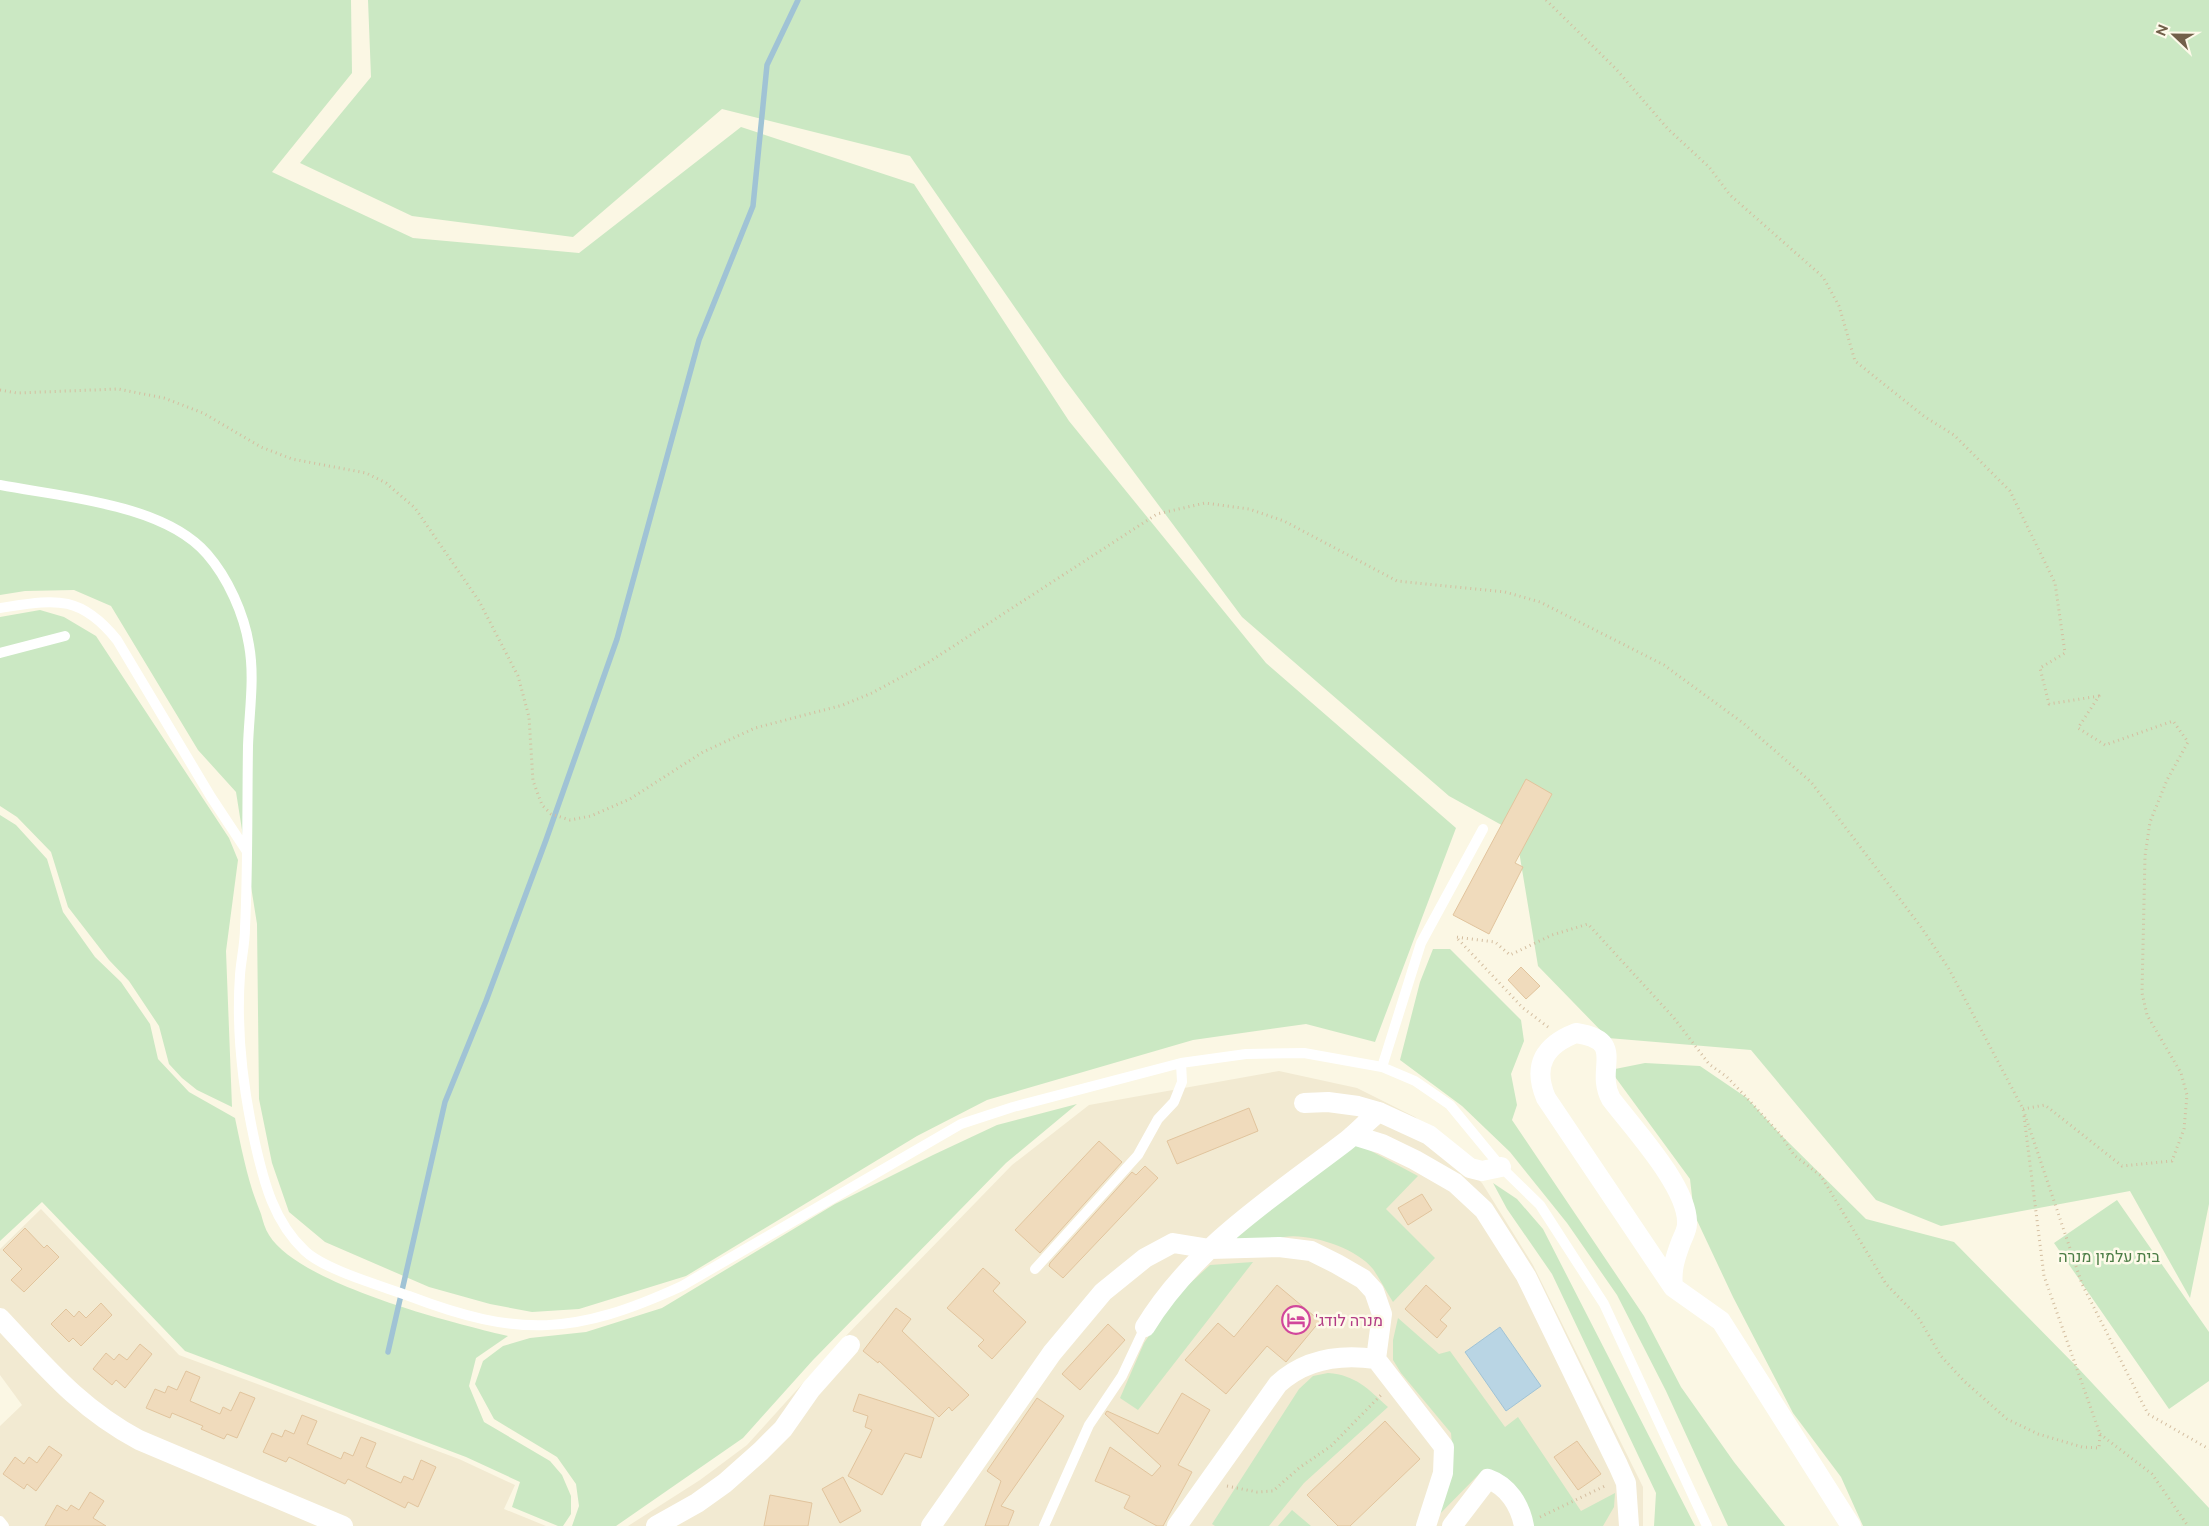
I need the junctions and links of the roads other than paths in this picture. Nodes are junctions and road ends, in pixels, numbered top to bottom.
1 (0, 485) edge
2 (0, 608) edge
3 (65, 636) dead end
4 (0, 653) edge
5 (1483, 829) dead end
6 (246, 850) junction
7 (1181, 1063) junction
8 (1382, 1067) junction
9 (1304, 1103) dead end
10 (1379, 1112) junction
11 (1353, 1135) junction
12 (1502, 1167) junction
13 (1210, 1249) junction
14 (1035, 1269) dead end
15 (1672, 1287) junction
16 (0, 1318) edge
17 (1145, 1327) joint
18 (850, 1345) dead end
19 (1376, 1359) junction
20 (0, 1521) edge
21 (1524, 1525) edge
22 (4, 1526) edge
23 (343, 1526) edge
24 (656, 1526) edge
25 (931, 1526) edge
26 (1044, 1526) edge
27 (1177, 1526) edge
28 (1426, 1526) edge
29 (1452, 1526) edge
30 (1629, 1526) edge
31 (1707, 1526) edge
32 (1852, 1526) edge

1 - 6 lane
2 - 6 lane
3 - 4 lane
5 - 8 lane
6 - 7 lane
7 - 8 lane
7 - 14 lane
8 - 12 lane
9 - 10 street
10 - 11 street
10 - 12 street
11 - 13 street
11 - 30 street
12 - 31 lane
13 - 17 street
13 - 19 street
13 - 25 street
15 - 15 street
15 - 32 street
16 - 23 street
17 - 26 lane
18 - 24 street
19 - 27 street
19 - 28 street
20 - 22 lane
21 - 29 street

